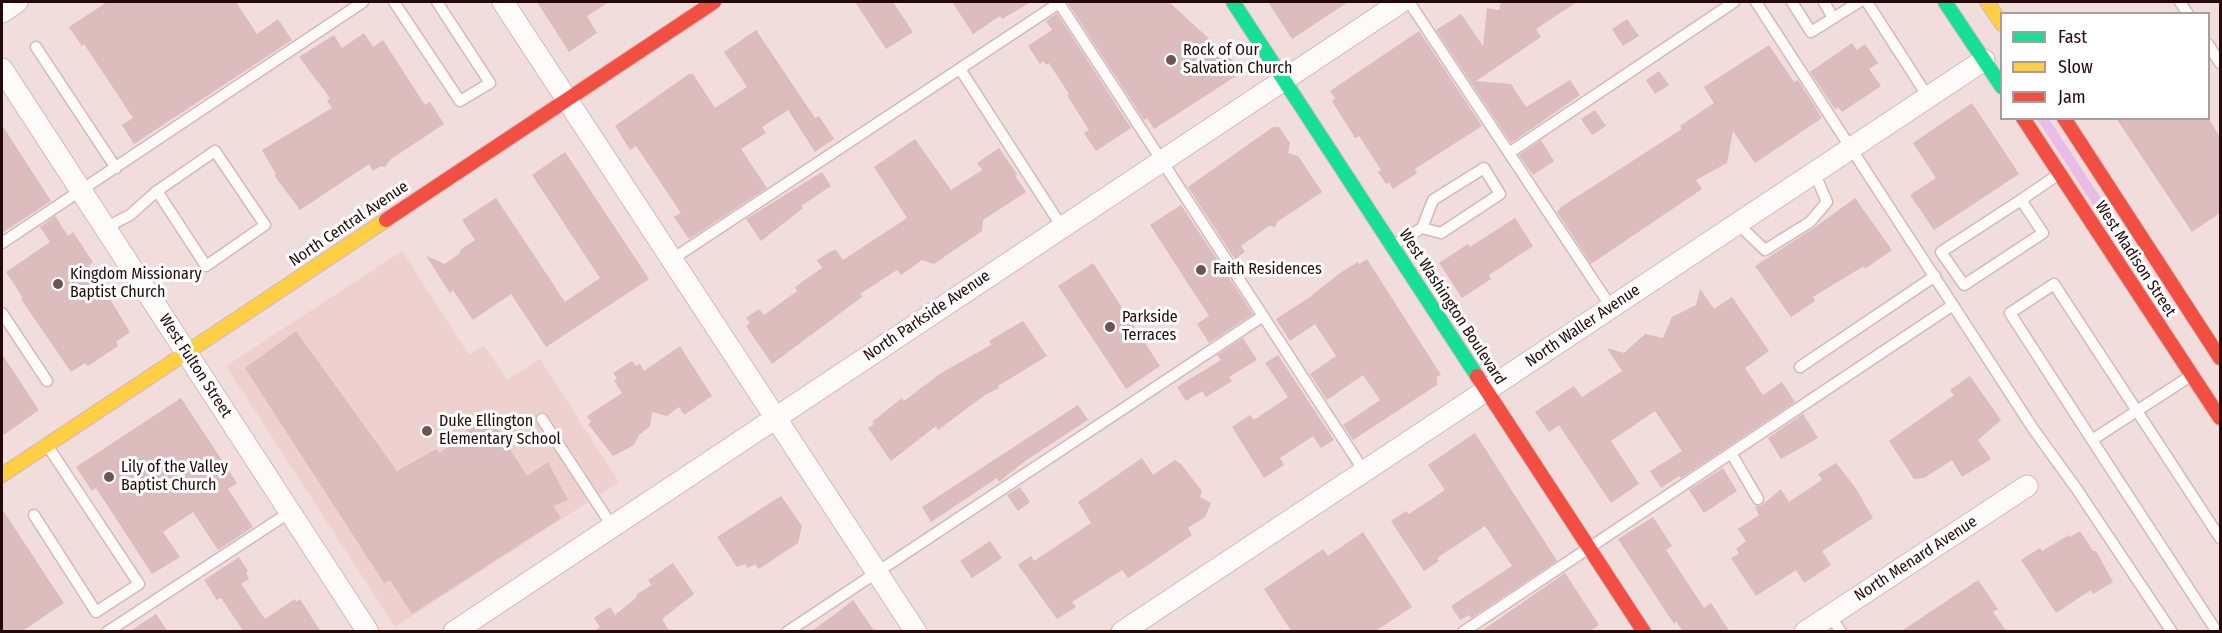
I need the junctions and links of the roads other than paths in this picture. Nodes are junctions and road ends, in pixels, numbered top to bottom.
1 (17, 2) edge
2 (363, 2) edge
3 (394, 2) edge
4 (437, 2) edge
5 (502, 2) edge
6 (714, 2) edge
7 (1233, 2) edge
8 (1401, 2) edge
9 (1409, 2) edge
10 (1734, 2) edge
11 (1756, 2) edge
12 (1792, 2) edge
13 (1824, 2) edge
14 (1859, 2) edge
15 (1867, 2) edge
16 (1945, 2) edge
17 (1987, 2) edge
18 (2, 12) edge
19 (1833, 18) junction
20 (2000, 22) edge
21 (36, 47) dead end
22 (2210, 47) edge
23 (1984, 60) junction
24 (2220, 63) edge
25 (2, 69) edge
26 (960, 69) junction
27 (1284, 79) junction
28 (2000, 85) edge
29 (1928, 97) junction
30 (566, 100) junction
31 (2024, 120) edge
32 (2065, 120) edge
33 (1852, 147) junction
34 (1509, 153) junction
35 (1162, 160) junction
36 (116, 168) junction
37 (1814, 172) junction
38 (2059, 174) junction
39 (81, 191) junction
40 (157, 191) junction
41 (2021, 200) junction
42 (1737, 223) junction
43 (1062, 226) junction
44 (105, 228) junction
45 (1422, 228) junction
46 (2, 243) edge
47 (1393, 246) junction
48 (671, 260) junction
49 (1935, 276) junction
50 (1953, 305) junction
51 (1611, 307) junction
52 (2, 313) edge
53 (1263, 316) junction
54 (186, 352) junction
55 (2220, 357) edge
56 (1800, 367) dead end
57 (2192, 375) junction
58 (47, 381) dead end
59 (1486, 390) junction
60 (2137, 410) junction
61 (775, 418) junction
62 (2220, 418) edge
63 (542, 419) dead end
64 (2092, 440) junction
65 (46, 445) junction
66 (1731, 453) junction
67 (1364, 471) junction
68 (2, 475) edge
69 (2027, 486) dead end
70 (1758, 499) dead end
71 (290, 512) junction
72 (34, 515) dead end
73 (612, 526) junction
74 (2220, 538) edge
75 (1589, 548) junction
76 (876, 572) junction
77 (1836, 623) edge
78 (107, 632) edge
79 (368, 632) edge
80 (454, 632) edge
81 (787, 632) edge
82 (916, 632) edge
83 (1122, 632) edge
84 (1463, 632) edge
85 (1644, 632) edge
86 (1805, 632) edge
87 (2172, 632) edge
88 (2217, 632) edge

1 - 18 street
2 - 36 lane
3 - 4 lane
5 - 30 street
6 - 30 street, North Central Avenue
7 - 27 street, West Washington Boulevard
8 - 27 street, North Parkside Avenue
9 - 34 lane
10 - 34 lane
11 - 33 lane
12 - 19 lane
13 - 19 lane
14 - 19 lane
15 - 29 lane
16 - 23 street
17 - 20 street
21 - 36 lane
22 - 24 lane
23 - 28 street
23 - 29 street, North Waller Avenue
25 - 39 street, West Fulton Street
26 - 35 lane
26 - 43 lane
26 - 48 lane
27 - 35 street, North Parkside Avenue
27 - 47 street, West Washington Boulevard
29 - 33 street, North Waller Avenue
30 - 48 street
30 - 54 street, North Central Avenue
31 - 38 street, West Madison Street
32 - 55 street, West Madison Street
33 - 37 street, North Waller Avenue
33 - 49 lane
34 - 51 lane
35 - 43 street, North Parkside Avenue
35 - 53 lane
36 - 39 lane
37 - 42 street, North Waller Avenue
37 - 42 lane
38 - 41 lane
38 - 57 street, West Madison Street
39 - 44 street, West Fulton Street
39 - 46 lane
40 - 40 lane
40 - 44 lane
41 - 41 lane
42 - 51 street, North Waller Avenue
43 - 61 street, North Parkside Avenue
44 - 54 street, West Fulton Street
45 - 45 lane
45 - 47 lane
47 - 59 street, West Washington Boulevard
48 - 61 street
49 - 50 lane
49 - 56 lane
50 - 66 lane
50 - 87 lane
51 - 59 street, North Waller Avenue
52 - 58 lane
53 - 67 lane
53 - 76 lane
54 - 65 street, North Central Avenue
54 - 71 street, West Fulton Street
55 - 57 street
57 - 60 lane
57 - 62 street, West Madison Street
59 - 67 street, North Waller Avenue
59 - 75 street, West Washington Boulevard
60 - 64 lane
60 - 64 lane
60 - 74 lane
61 - 73 street, North Parkside Avenue
61 - 76 street
63 - 73 lane
64 - 88 lane
65 - 68 street, North Central Avenue
65 - 72 lane
66 - 70 lane
66 - 75 lane
67 - 83 street, North Waller Avenue
69 - 77 street, North Menard Avenue
71 - 78 lane
71 - 79 street, West Fulton Street
73 - 80 street, North Parkside Avenue
75 - 84 lane
75 - 85 street, West Washington Boulevard
76 - 81 lane
76 - 82 street
77 - 86 street, North Menard Avenue

